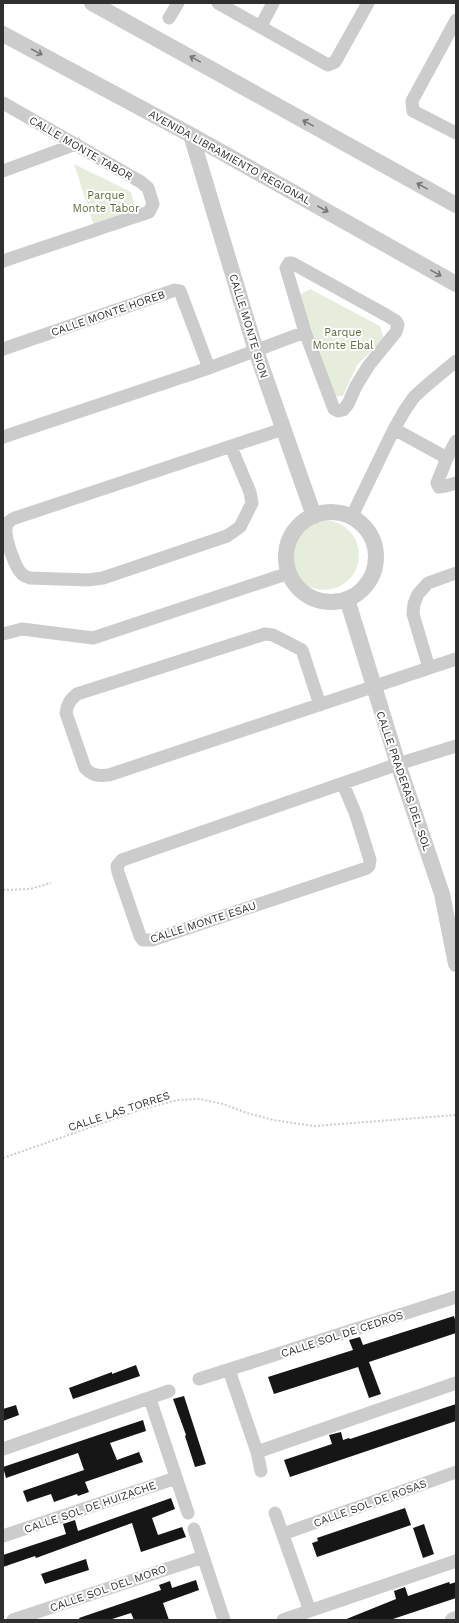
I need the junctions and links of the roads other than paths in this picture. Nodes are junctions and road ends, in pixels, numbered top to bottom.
1 (92, 3) edge
2 (178, 3) edge
3 (218, 3) edge
4 (273, 3) edge
5 (368, 3) edge
6 (169, 18) dead end
7 (456, 20) edge
8 (261, 26) junction
9 (3, 34) edge
10 (3, 103) edge
11 (191, 134) junction
12 (456, 134) edge
13 (76, 144) junction
14 (3, 171) edge
15 (456, 205) edge
16 (3, 262) edge
17 (456, 284) edge
18 (305, 332) junction
19 (3, 349) edge
20 (256, 351) junction
21 (456, 361) edge
22 (209, 368) junction
23 (283, 429) junction
24 (394, 429) junction
25 (3, 437) edge
26 (456, 441) edge
27 (231, 446) junction
28 (447, 458) junction
29 (456, 483) edge
30 (314, 516) junction
31 (351, 518) junction
32 (289, 573) junction
33 (456, 574) edge
34 (347, 599) junction
35 (3, 634) edge
36 (456, 659) edge
37 (429, 668) junction
38 (373, 687) junction
39 (320, 705) junction
40 (456, 747) edge
41 (398, 764) junction
42 (343, 784) junction
43 (456, 964) edge
44 (456, 1297) edge
45 (229, 1370) junction
46 (199, 1379) dead end
47 (456, 1383) edge
48 (169, 1391) dead end
49 (150, 1399) junction
50 (3, 1449) edge
51 (257, 1452) junction
52 (261, 1472) dead end
53 (456, 1472) edge
54 (176, 1478) junction
55 (188, 1513) dead end
56 (275, 1513) dead end
57 (194, 1529) dead end
58 (283, 1534) junction
59 (3, 1536) edge
60 (203, 1556) junction
61 (456, 1561) edge
62 (310, 1611) junction
63 (13, 1620) edge
64 (224, 1620) edge
65 (283, 1620) edge

15 -> 1 street
2 - 6 street
3 - 8 street
4 - 8 street
5 - 8 street
7 - 12 street
9 -> 11 street, AVENIDA LIBRAMIENTO REGIONAL
10 - 13 street, CALLE MONTE TABOR
11 -> 17 street, AVENIDA LIBRAMIENTO REGIONAL
11 - 20 street, CALLE MONTE SION
13 - 14 street
13 - 16 street, CALLE MONTE TABOR
18 - 18 street
18 - 20 street
19 - 22 street, CALLE MONTE HOREB
20 - 22 street
20 - 23 street, CALLE MONTE SION
21 - 24 street
22 - 25 street
23 - 27 street
23 - 30 street, CALLE MONTE SION
24 - 28 street
24 - 31 street
26 - 28 street
27 - 27 street
28 - 29 street
30 - 31 street
30 - 32 street
31 - 34 street
32 - 34 street
32 - 35 street
33 - 37 street
34 - 38 street, CALLE PRADERAS DEL SOL
36 - 37 street
37 - 38 street
38 - 39 street
38 - 41 street, CALLE PRADERAS DEL SOL
39 - 39 street
40 - 41 street, CALLE MONTE ESAU
41 - 42 street, CALLE MONTE ESAU
41 - 43 street, CALLE PRADERAS DEL SOL
42 - 42 street, CALLE MONTE ESAU
44 - 45 street, CALLE SOL DE CEDROS
45 - 46 street, CALLE SOL DE CEDROS
45 - 51 street
47 - 51 street
48 - 49 street
49 - 50 street
49 - 54 street
51 - 52 street
53 - 58 street, CALLE SOL DE ROSAS
54 - 55 street
54 - 59 street, CALLE SOL DE HUIZACHE
56 - 58 street
57 - 60 street
58 - 62 street
60 - 63 street, CALLE SOL DEL MORO
60 - 64 street
61 - 62 street
62 - 65 street

